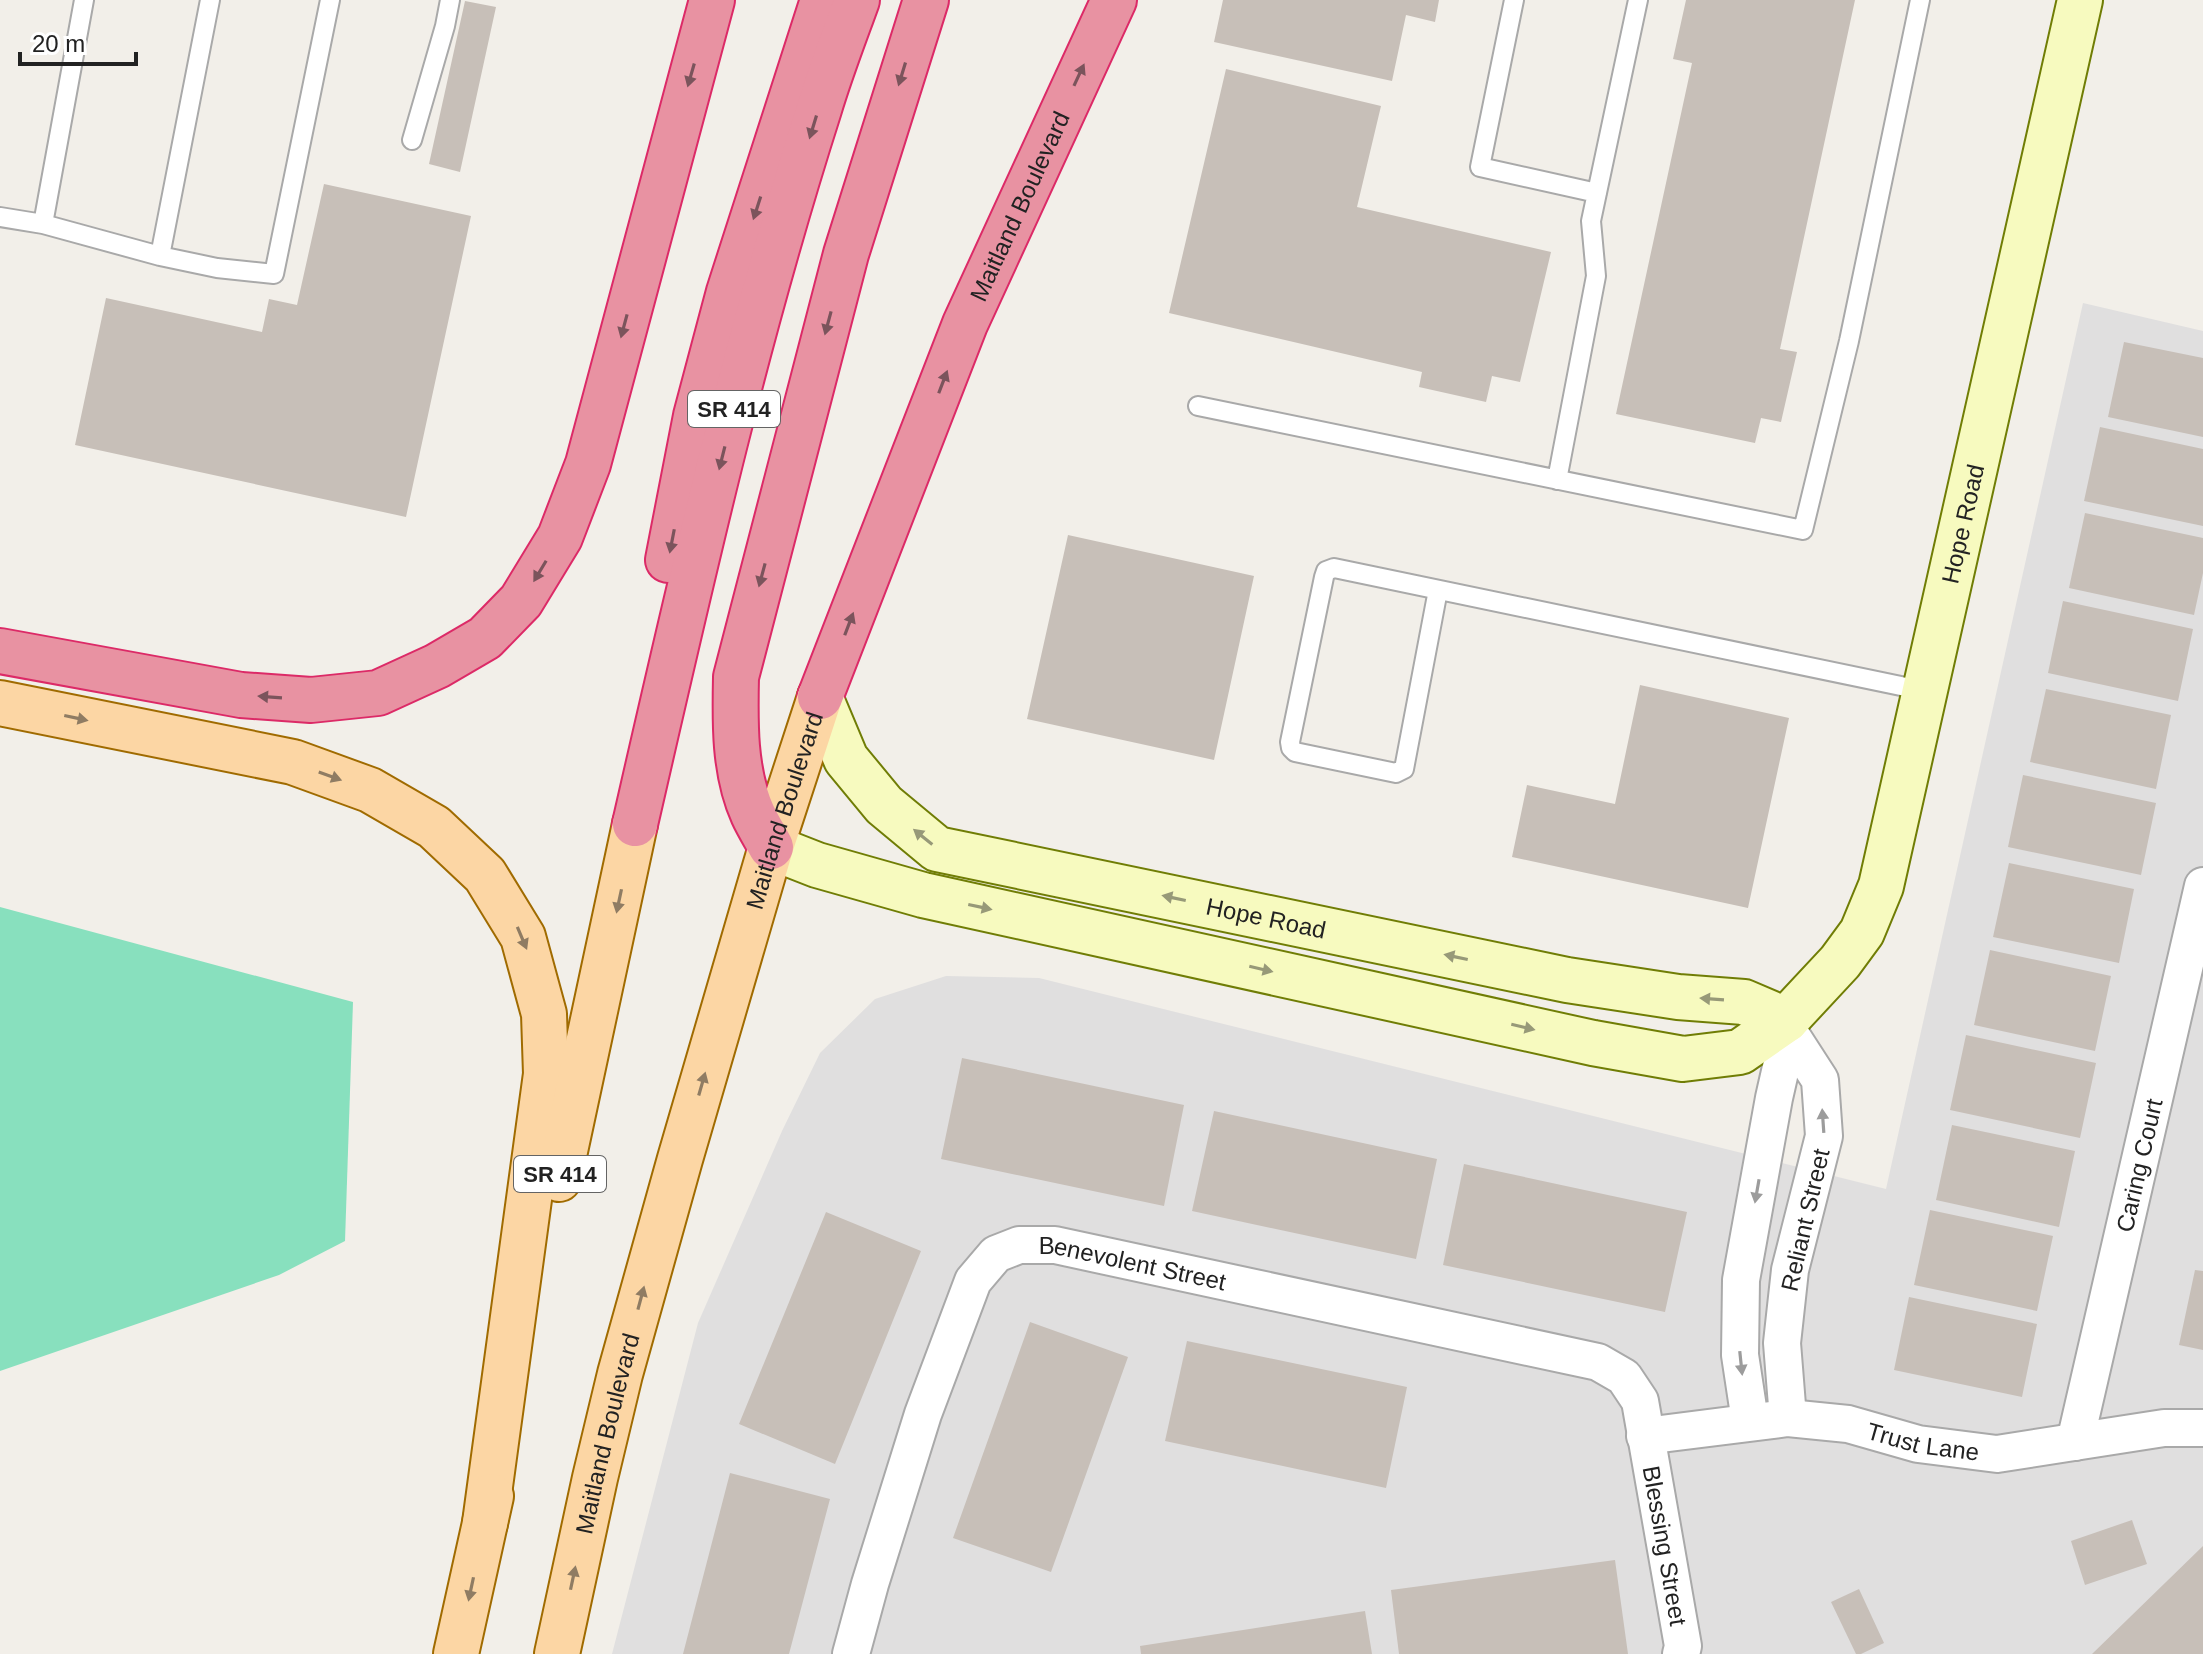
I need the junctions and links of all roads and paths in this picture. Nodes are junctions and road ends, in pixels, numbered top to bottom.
1 (84, 0) edge
2 (210, 0) edge
3 (330, 0) edge
4 (450, 0) edge
5 (712, 0) edge
6 (823, 0) edge
7 (857, 0) edge
8 (926, 0) edge
9 (1114, 0) edge
10 (1514, 0) edge
11 (1638, 0) edge
12 (1920, 0) edge
13 (2080, 0) edge
14 (412, 140) dead end
15 (1597, 193) junction
16 (0, 217) edge
17 (43, 224) junction
18 (160, 256) junction
19 (1198, 406) dead end
20 (1557, 480) junction
21 (1438, 590) junction
22 (0, 651) edge
23 (1925, 691) junction
24 (820, 697) junction
25 (0, 703) edge
26 (635, 824) junction
27 (771, 847) junction
28 (2203, 886) edge
29 (1788, 1026) junction
30 (1788, 1418) junction
31 (1750, 1421) junction
32 (2203, 1428) edge
33 (1645, 1436) junction
34 (2075, 1442) junction
35 (485, 1523) junction
36 (456, 1654) edge
37 (557, 1654) edge
38 (851, 1654) edge
39 (1681, 1654) edge

1 - 17 lane
2 - 18 lane
3 - 18 lane
4 - 14 lane
5 -> 22 highway
6 -> 26 highway
7 -> 26 highway, SR 414
8 -> 27 highway
24 -> 9 highway, Maitland Boulevard
10 - 15 lane
11 - 15 lane
12 - 20 lane
13 - 23 main road, Hope Road
15 - 20 lane
16 - 17 lane
17 - 18 lane
19 - 20 lane
21 - 21 lane
21 - 23 lane
23 - 29 main road, Hope Road
24 - 27 main road, Maitland Boulevard
29 -> 24 main road, Hope Road
25 -> 35 main road
26 -> 35 main road, SR 414
27 -> 29 main road, Hope Road
37 -> 27 main road, Maitland Boulevard
28 - 34 street, Caring Court
30 -> 29 street, Reliant Street
29 -> 31 street, Reliant Street
30 - 31 street, Trust Lane
30 - 34 street, Trust Lane
31 - 33 street, Trust Lane
32 - 34 street, Trust Lane
33 - 38 street, Benevolent Street
33 - 39 street, Blessing Street
35 -> 36 main road, SR 414

